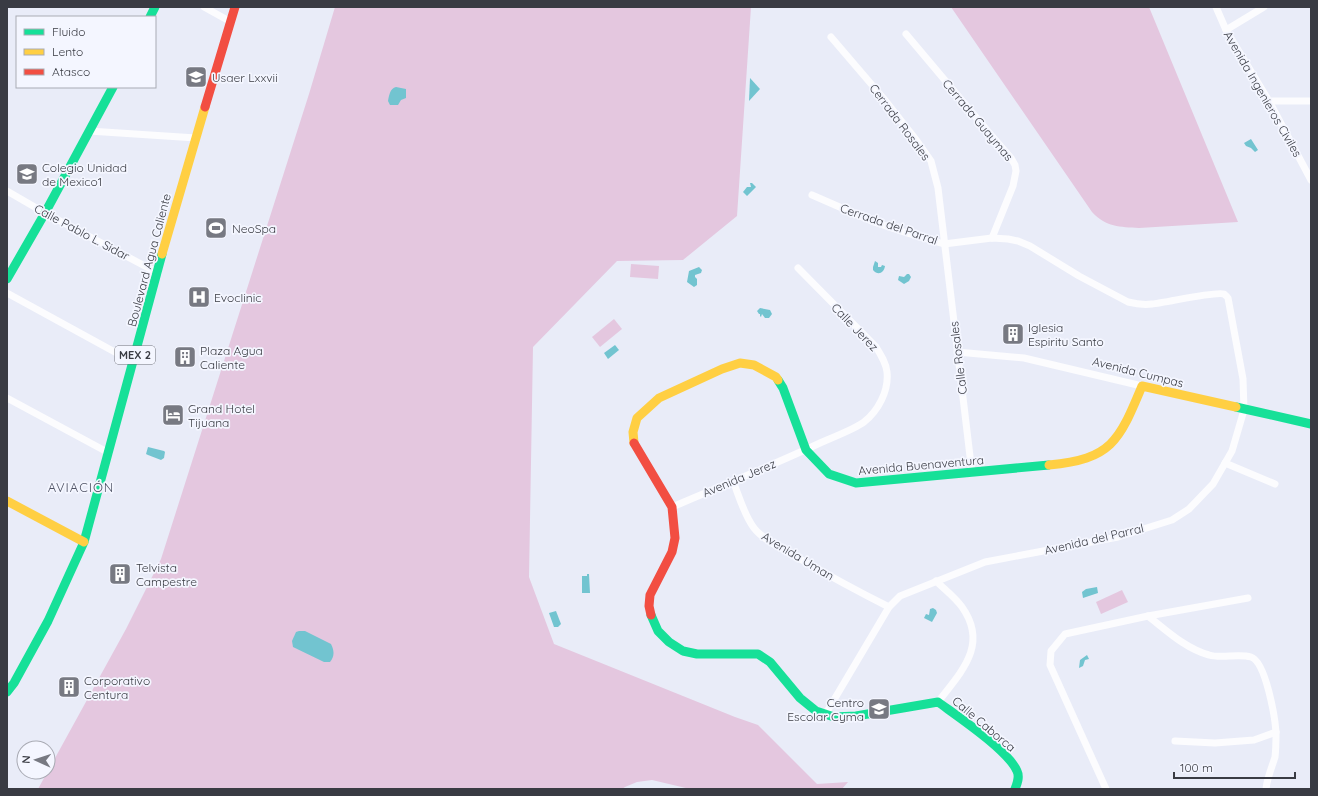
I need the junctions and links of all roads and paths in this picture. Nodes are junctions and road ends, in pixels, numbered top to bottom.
1 (155, 7) edge
2 (204, 7) edge
3 (235, 7) edge
4 (1216, 7) edge
5 (1264, 7) edge
6 (150, 16) edge
7 (231, 22) junction
8 (1226, 30) junction
9 (906, 34) dead end
10 (831, 38) dead end
11 (112, 88) edge
12 (1269, 101) junction
13 (1311, 101) edge
14 (89, 131) junction
15 (196, 138) junction
16 (1311, 180) edge
17 (7, 191) edge
18 (812, 195) dead end
19 (45, 213) junction
20 (992, 238) junction
21 (944, 244) junction
22 (798, 268) dead end
23 (158, 273) junction
24 (7, 279) edge
25 (7, 293) edge
26 (957, 352) junction
27 (133, 362) junction
28 (1142, 386) junction
29 (7, 398) edge
30 (1244, 410) junction
31 (1311, 424) edge
32 (806, 450) junction
33 (109, 453) junction
34 (1225, 463) junction
35 (972, 473) junction
36 (733, 481) junction
37 (1275, 484) dead end
38 (7, 501) edge
39 (672, 507) junction
40 (84, 542) junction
41 (936, 581) junction
42 (1248, 598) dead end
43 (889, 607) junction
44 (1148, 616) junction
45 (7, 692) edge
46 (938, 702) junction
47 (825, 715) junction
48 (1276, 732) junction
49 (1175, 741) dead end
50 (1015, 789) edge
51 (1106, 789) edge
52 (1266, 789) edge

1 - 6 street
2 - 7 street
3 - 7 street, Boulevard Agua Caliente / MEX 2
4 - 8 street, Avenida Ingenieros Civiles
5 - 8 street
7 - 15 street, Boulevard Agua Caliente / MEX 2
8 - 12 street, Avenida Ingenieros Civiles
9 - 20 street, Cerrada Guaymas
10 - 21 street, Cerrada Rosales
11 - 14 street
12 - 13 street
12 - 16 street, Avenida Ingenieros Civiles
14 - 15 street
14 - 19 street
15 - 23 street, Boulevard Agua Caliente / MEX 2
17 - 19 street, Calle Pablo L. Sidar
18 - 21 street, Cerrada del Parral
19 - 23 street, Calle Pablo L. Sidar
19 - 24 street
20 - 21 street, Avenida del Parral
20 - 30 street, Avenida del Parral
21 - 26 street, Calle Rosales
22 - 32 street, Calle Jerez
23 - 27 street, Boulevard Agua Caliente / MEX 2
25 - 27 street
26 - 28 street, Avenida Cumpas
26 - 35 street, Calle Rosales
27 - 33 street, Boulevard Agua Caliente / MEX 2
28 - 30 street, Avenida Cumpas
28 - 35 street, Avenida Buenaventura
29 - 33 street
30 - 31 street, Avenida Cumpas
30 - 34 street, Avenida del Parral
32 - 35 street, Avenida Buenaventura
32 - 36 street, Avenida Jerez
32 - 39 street, Avenida Buenaventura
33 - 40 street, Boulevard Agua Caliente / MEX 2
34 - 37 street
34 - 41 street, Avenida del Parral
36 - 39 street, Avenida Jerez
36 - 43 street, Avenida Uman
38 - 40 street
39 - 47 street, Avenida Buenaventura
40 - 45 street, Boulevard Agua Caliente / MEX 2
41 - 43 street, Avenida del Parral
41 - 46 street
42 - 44 street
43 - 47 street, Avenida del Parral
44 - 48 street
44 - 51 street
46 - 47 street, Avenida Buenaventura
46 - 50 street, Calle Caborca
48 - 49 street
48 - 52 street

